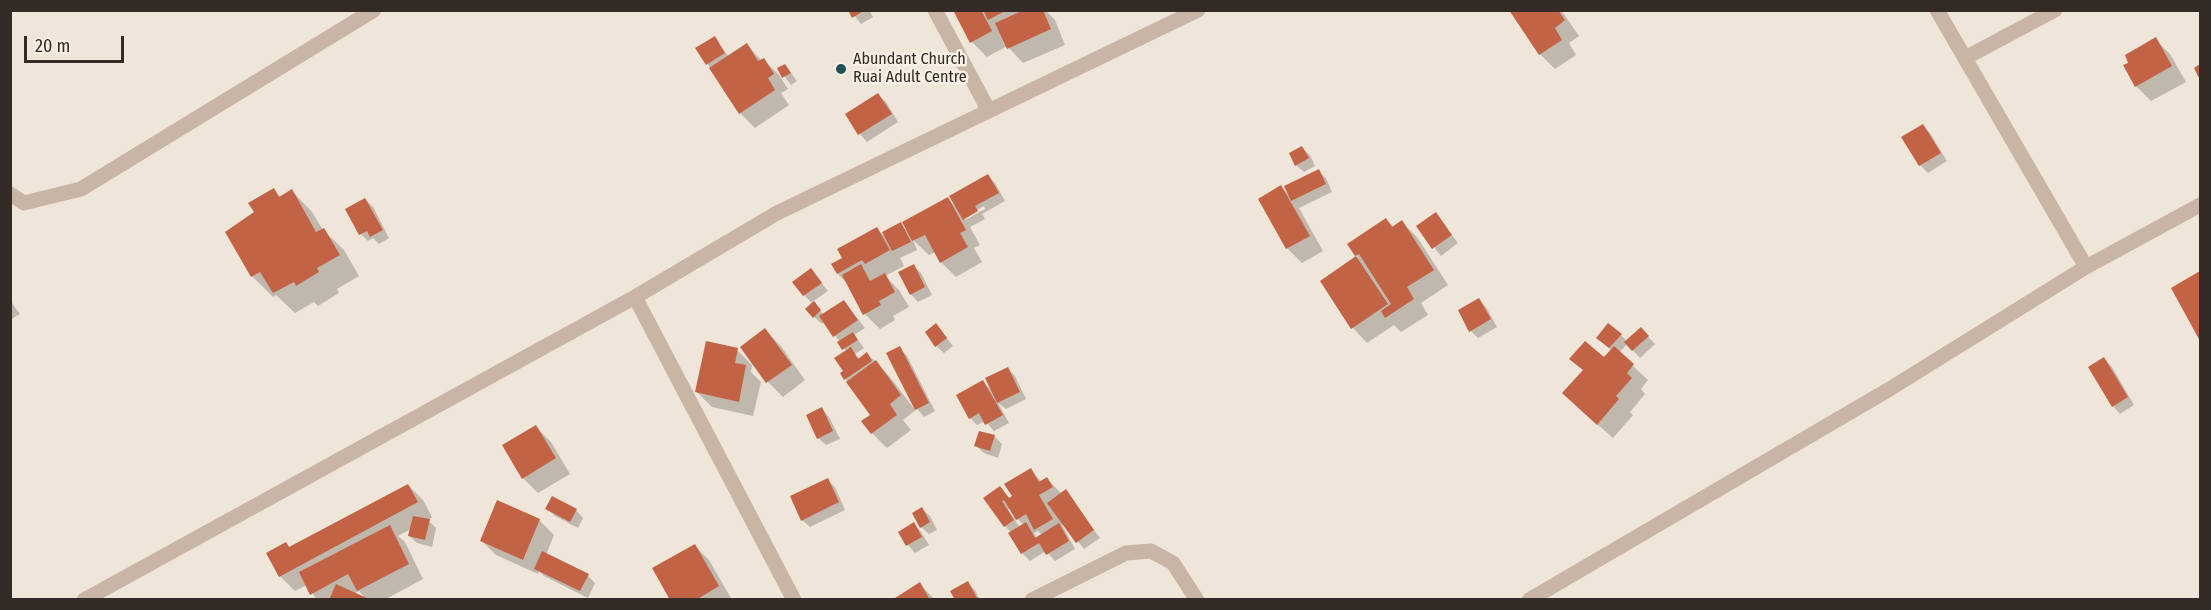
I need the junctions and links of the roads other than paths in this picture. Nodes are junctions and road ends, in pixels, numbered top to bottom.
1 (374, 10) edge
2 (935, 10) edge
3 (1198, 10) edge
4 (1937, 10) edge
5 (2055, 10) edge
6 (1965, 58) junction
7 (989, 111) junction
8 (10, 194) edge
9 (2200, 205) edge
10 (17, 206) edge
11 (2086, 267) junction
12 (635, 297) junction
13 (84, 600) edge
14 (794, 600) edge
15 (1032, 600) edge
16 (1197, 600) edge
17 (1529, 600) edge

1 - 10 street
2 - 7 street
3 - 7 street
4 - 6 street
5 - 6 street
6 - 11 street
7 - 12 street
8 - 10 street
9 - 11 street
11 - 17 street
12 - 13 street
12 - 14 street
15 - 16 street

